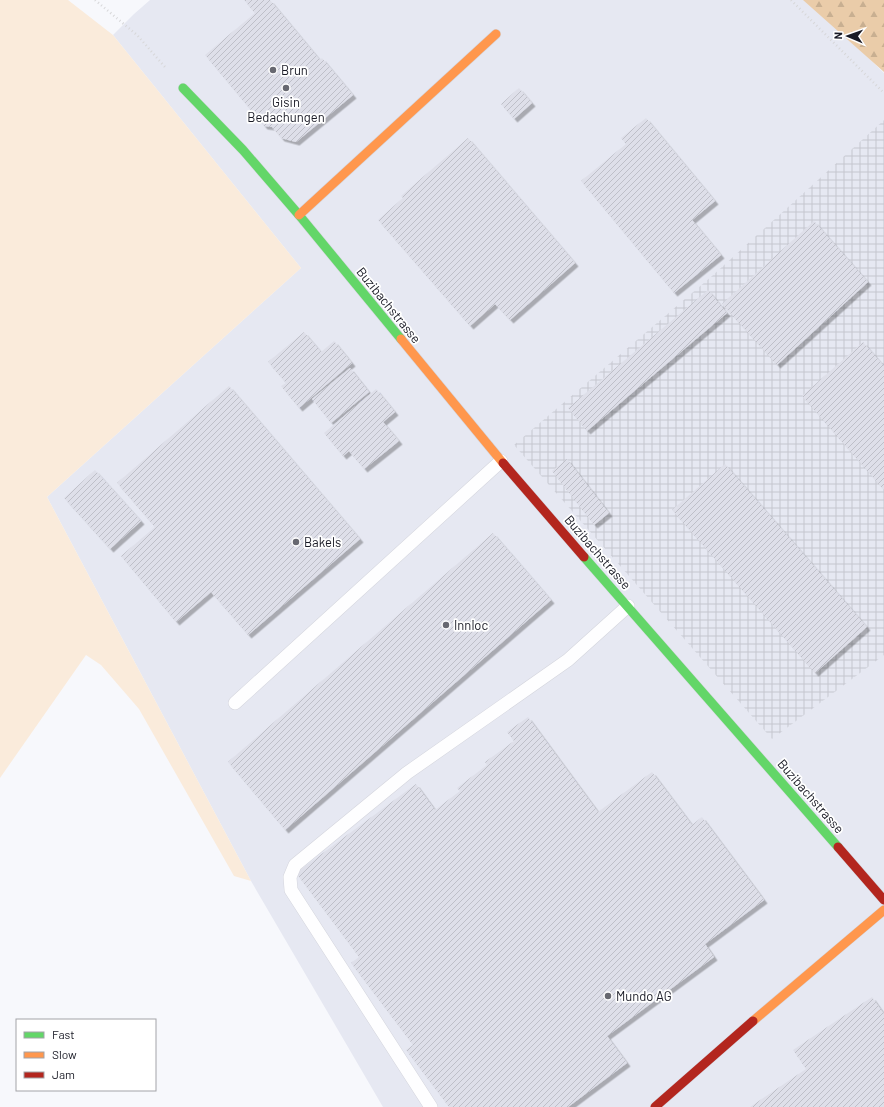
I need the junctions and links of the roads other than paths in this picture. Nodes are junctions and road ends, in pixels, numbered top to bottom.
1 (496, 34) dead end
2 (183, 88) road end
3 (299, 215) junction
4 (501, 461) junction
5 (628, 606) junction
6 (235, 703) dead end
7 (884, 900) edge
8 (884, 910) edge
9 (431, 1107) edge
10 (655, 1107) edge

1 - 3 street
2 - 3 street, Buzibachstrasse
3 - 4 street, Buzibachstrasse
4 - 5 street, Buzibachstrasse
4 - 6 lane
5 - 7 street, Buzibachstrasse
5 - 9 lane
8 - 10 street

